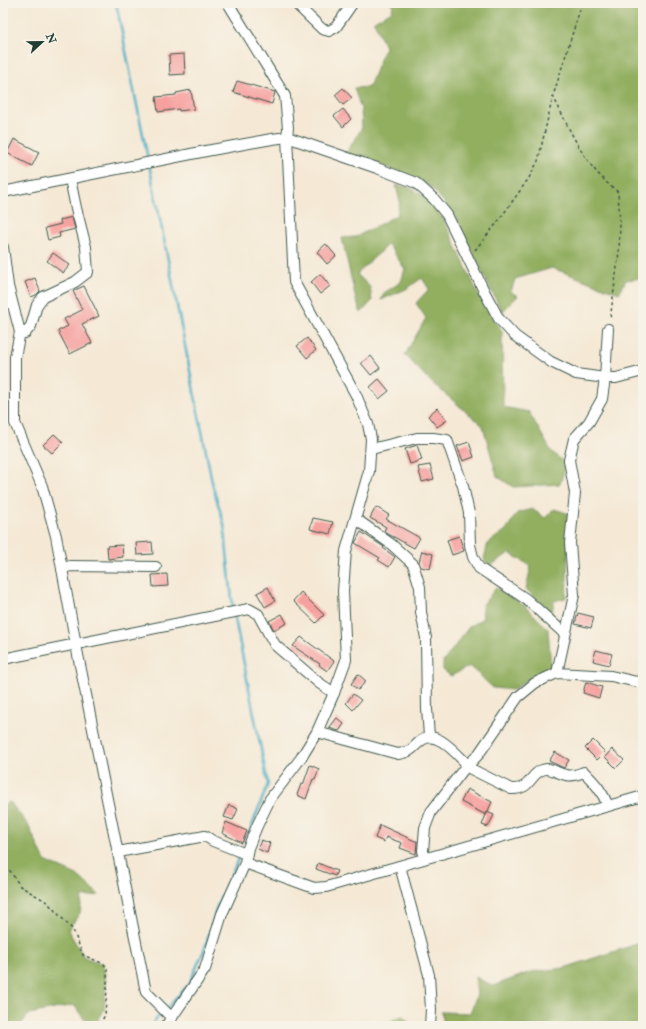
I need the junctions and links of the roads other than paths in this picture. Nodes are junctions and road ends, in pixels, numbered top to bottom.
1 (228, 3) edge
2 (295, 3) edge
3 (352, 4) dead end
4 (287, 137) junction
5 (70, 179) junction
6 (3, 192) edge
7 (3, 247) edge
8 (608, 329) road end
9 (20, 332) junction
10 (643, 371) edge
11 (605, 378) junction
12 (371, 449) junction
13 (356, 519) junction
14 (156, 567) dead end
15 (62, 569) junction
16 (565, 634) junction
17 (76, 645) junction
18 (3, 659) edge
19 (557, 673) junction
20 (643, 680) edge
21 (334, 693) junction
22 (317, 732) junction
23 (429, 736) junction
24 (468, 765) junction
25 (643, 796) edge
26 (608, 806) junction
27 (118, 852) junction
28 (246, 858) junction
29 (424, 858) junction
30 (400, 866) junction
31 (168, 1020) edge
32 (430, 1026) edge

1 - 4 street
2 - 3 street
4 - 5 street
4 - 11 street
4 - 12 street
5 - 6 street
5 - 9 street
7 - 9 street
8 - 11 street
9 - 15 street
10 - 11 street
11 - 16 street
12 - 13 street
12 - 16 street
13 - 21 street
13 - 23 street
14 - 15 street
15 - 17 street
16 - 19 street
17 - 18 street
17 - 21 street
17 - 27 street
19 - 20 street
19 - 24 street
21 - 22 street
22 - 23 street
22 - 28 street
23 - 24 street
24 - 26 street
24 - 29 street
25 - 26 street
26 - 29 street
27 - 28 street
27 - 31 street
28 - 30 street
28 - 31 street
29 - 30 street
30 - 32 street

